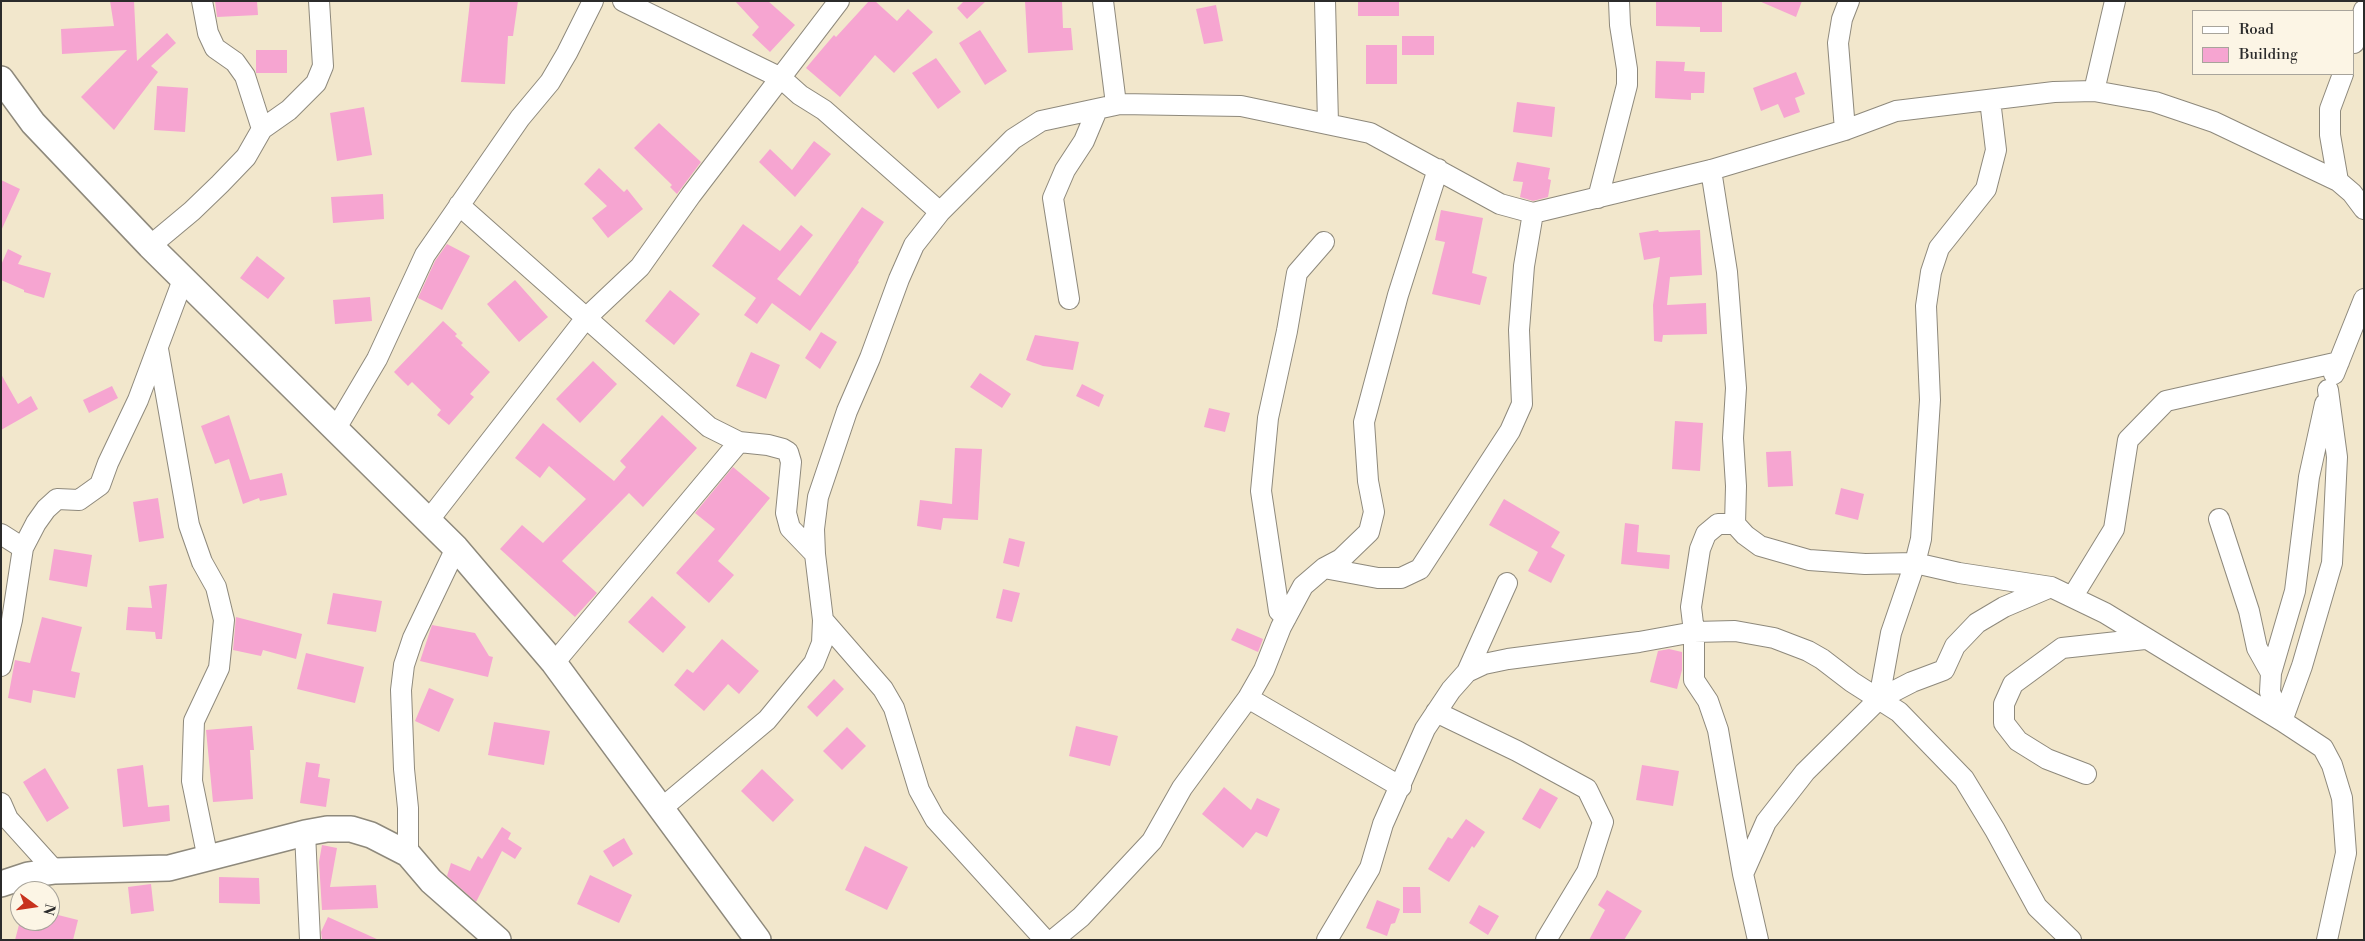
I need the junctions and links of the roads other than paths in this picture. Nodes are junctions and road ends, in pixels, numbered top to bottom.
1 (202, 1) edge
2 (319, 1) edge
3 (593, 1) edge
4 (623, 1) edge
5 (839, 1) edge
6 (1103, 1) edge
7 (1325, 1) edge
8 (1619, 1) edge
9 (1849, 1) edge
10 (2116, 1) edge
11 (2364, 10) edge
12 (2355, 40) edge
13 (2343, 75) edge
14 (781, 78) junction
15 (1, 79) edge
16 (2094, 90) junction
17 (1990, 100) junction
18 (1116, 104) junction
19 (1097, 110) junction
20 (1328, 123) junction
21 (262, 129) junction
22 (1845, 130) junction
23 (1438, 169) junction
24 (1711, 170) junction
25 (2338, 181) junction
26 (1598, 198) junction
27 (459, 205) junction
28 (2364, 209) edge
29 (940, 212) junction
30 (1533, 213) junction
31 (1324, 242) dead end
32 (150, 246) junction
33 (184, 277) junction
34 (1069, 299) dead end
35 (2364, 299) edge
36 (586, 318) junction
37 (158, 349) junction
38 (2339, 362) junction
39 (2328, 390) junction
40 (335, 430) junction
41 (739, 442) junction
42 (2219, 519) dead end
43 (428, 521) junction
44 (1735, 524) junction
45 (1, 534) edge
46 (23, 548) junction
47 (456, 548) junction
48 (815, 554) junction
49 (1915, 563) junction
50 (1324, 568) junction
51 (1507, 583) dead end
52 (2051, 587) junction
53 (2073, 596) junction
54 (1286, 618) junction
55 (823, 620) junction
56 (1694, 632) junction
57 (2145, 639) junction
58 (554, 663) junction
59 (1, 666) edge
60 (1467, 672) junction
61 (2271, 673) junction
62 (1248, 698) junction
63 (1879, 699) junction
64 (1436, 712) junction
65 (2282, 721) junction
66 (2086, 774) dead end
67 (1401, 787) junction
68 (1, 803) edge
69 (662, 808) junction
70 (305, 833) junction
71 (408, 854) junction
72 (208, 859) junction
73 (55, 871) junction
74 (1743, 874) junction
75 (1, 884) edge
76 (310, 940) edge
77 (498, 940) edge
78 (758, 940) edge
79 (1045, 940) edge
80 (1053, 940) edge
81 (1327, 940) edge
82 (1546, 940) edge
83 (1758, 940) edge
84 (2071, 940) edge
85 (2327, 940) edge

1 - 21 street
2 - 21 street
3 - 27 street
4 - 14 street
5 - 14 street
6 - 18 street
7 - 20 street
8 - 26 street
9 - 22 street
10 - 16 street
11 - 12 street
13 - 25 street
14 - 29 street
14 - 36 street
15 - 32 street
16 - 17 street
16 - 25 street
17 - 22 street
17 - 49 street
18 - 19 street
18 - 20 street
19 - 29 street
19 - 34 street
20 - 23 street
21 - 32 street
22 - 24 street
23 - 30 street
23 - 50 street
24 - 26 street
24 - 44 street
25 - 28 street
26 - 30 street
27 - 36 street
27 - 40 street
29 - 48 street
30 - 50 street
31 - 54 street
32 - 33 street
33 - 37 street
33 - 40 street
35 - 38 street
36 - 41 street
36 - 43 street
37 - 46 street
37 - 72 street
38 - 39 street
38 - 53 street
39 - 61 street
39 - 65 street
40 - 43 street
41 - 48 street
41 - 58 street
42 - 61 street
43 - 47 street
44 - 49 street
44 - 56 street
45 - 46 street
46 - 59 street
47 - 58 street
47 - 71 street
48 - 55 street
49 - 52 street
49 - 63 street
50 - 54 street
51 - 60 street
52 - 53 street
52 - 63 street
53 - 57 street
54 - 62 street
55 - 69 street
55 - 79 street
56 - 60 street
56 - 63 street
56 - 74 street
57 - 65 street
57 - 66 street
58 - 69 street
60 - 64 street
61 - 65 street
62 - 67 street
62 - 80 street
63 - 74 street
63 - 84 street
64 - 67 street
64 - 82 street
65 - 85 street
67 - 81 street
68 - 73 street
69 - 78 street
70 - 71 street
70 - 72 street
70 - 76 street
71 - 77 street
72 - 73 street
73 - 75 street
74 - 83 street

